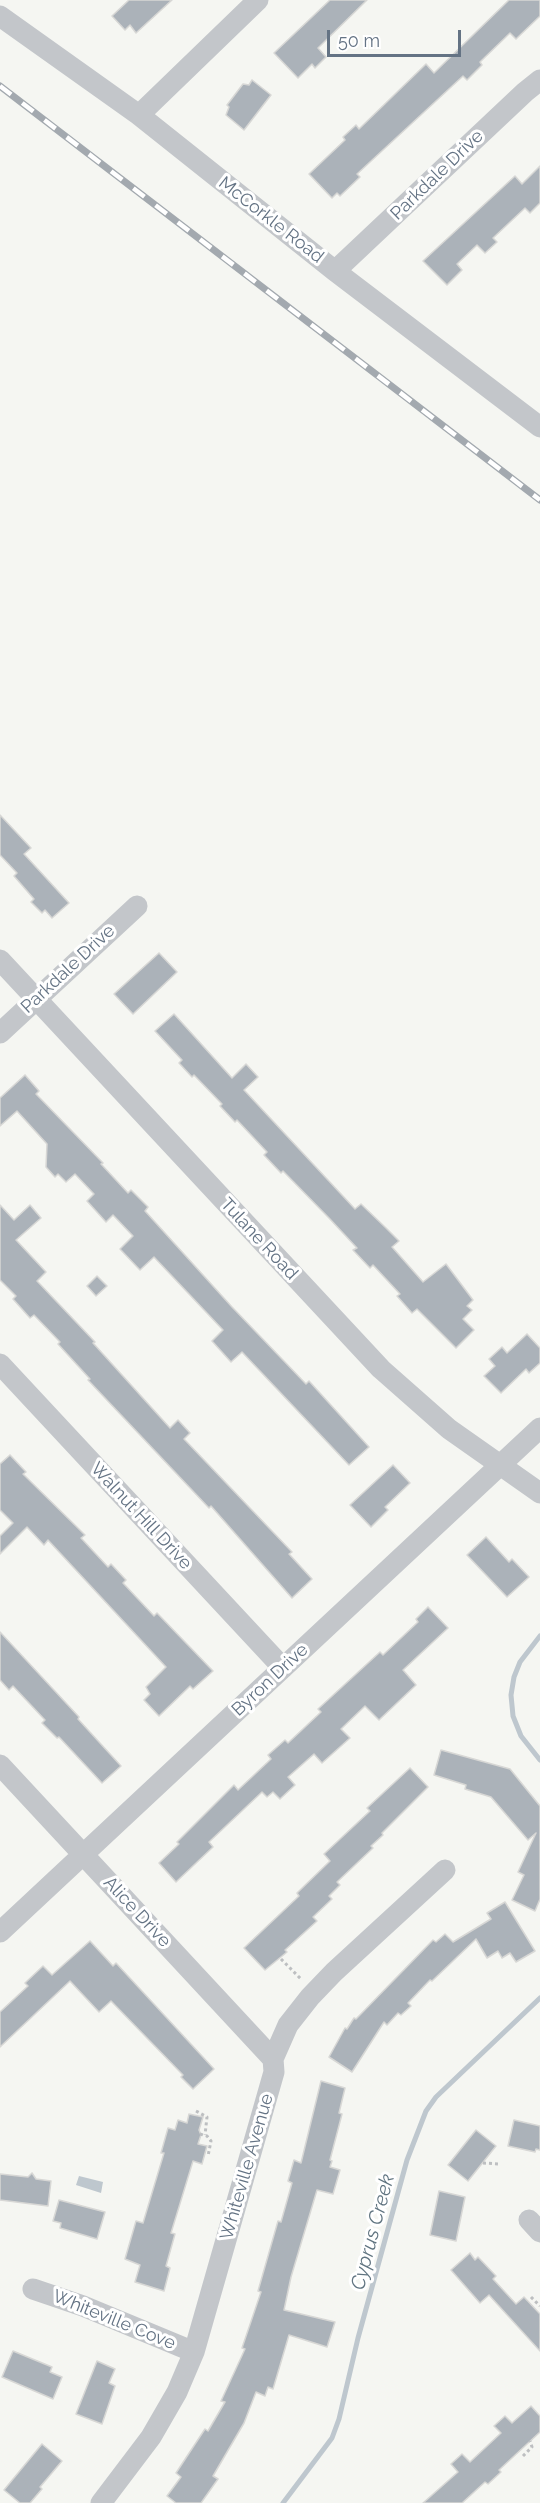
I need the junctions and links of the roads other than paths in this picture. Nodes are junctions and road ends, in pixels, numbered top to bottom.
1 (258, 0) edge
2 (0, 16) edge
3 (540, 80) edge
4 (139, 116) junction
5 (335, 271) junction
6 (540, 427) edge
7 (137, 906) dead end
8 (0, 960) edge
9 (36, 999) junction
10 (0, 1033) edge
11 (0, 1364) edge
12 (540, 1428) edge
13 (500, 1464) junction
14 (540, 1493) edge
15 (283, 1668) junction
16 (0, 1765) edge
17 (84, 1854) junction
18 (445, 1870) dead end
19 (0, 1932) edge
20 (273, 2059) junction
21 (33, 2289) dead end
22 (194, 2352) junction
23 (101, 2503) edge

1 - 4 street
2 - 4 street, McCorkle Road
3 - 5 street, Parkdale Drive
4 - 5 street, McCorkle Road
5 - 6 street, McCorkle Road
7 - 9 street, Parkdale Drive
8 - 9 street, Tulane Road
9 - 10 street, Parkdale Drive
9 - 13 street, Tulane Road
11 - 15 street, Walnut Hill Drive
12 - 13 street, Byron Drive
13 - 14 street, Tulane Road
13 - 15 street, Byron Drive
15 - 17 street, Byron Drive
16 - 17 street, Alice Drive
17 - 19 street, Byron Drive
17 - 20 street, Alice Drive
18 - 20 street, Whiteville Avenue
20 - 22 street, Whiteville Avenue
21 - 22 street, Whiteville Cove
22 - 23 street, Whiteville Avenue

